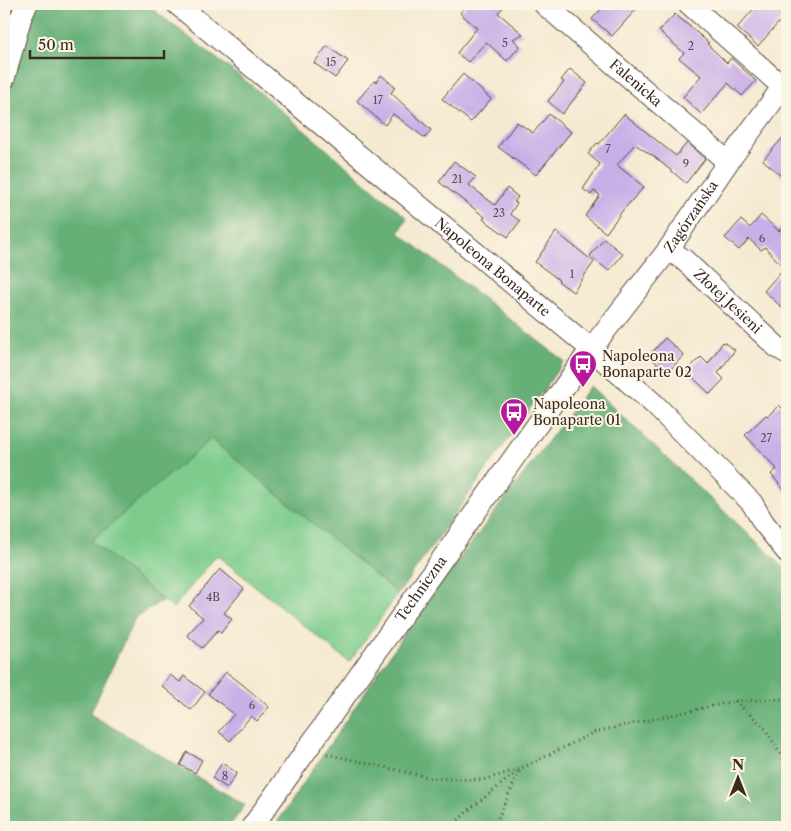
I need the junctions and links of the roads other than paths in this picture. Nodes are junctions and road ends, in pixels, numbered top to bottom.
1 (27, 4) edge
2 (177, 4) edge
3 (544, 4) edge
4 (690, 4) edge
5 (4, 79) edge
6 (784, 91) edge
7 (728, 162) junction
8 (668, 250) junction
9 (591, 349) junction
10 (787, 353) edge
11 (787, 552) edge
12 (252, 827) edge

1 - 5 street
2 - 9 street, Napoleona Bonaparte
3 - 7 street, Falenicka
4 - 6 street
6 - 7 street, Zagórzańska
7 - 8 street, Zagórzańska
8 - 9 street, Zagórzańska
8 - 10 street, Złotej Jesieni
9 - 11 street, Napoleona Bonaparte
9 - 12 street, Techniczna

